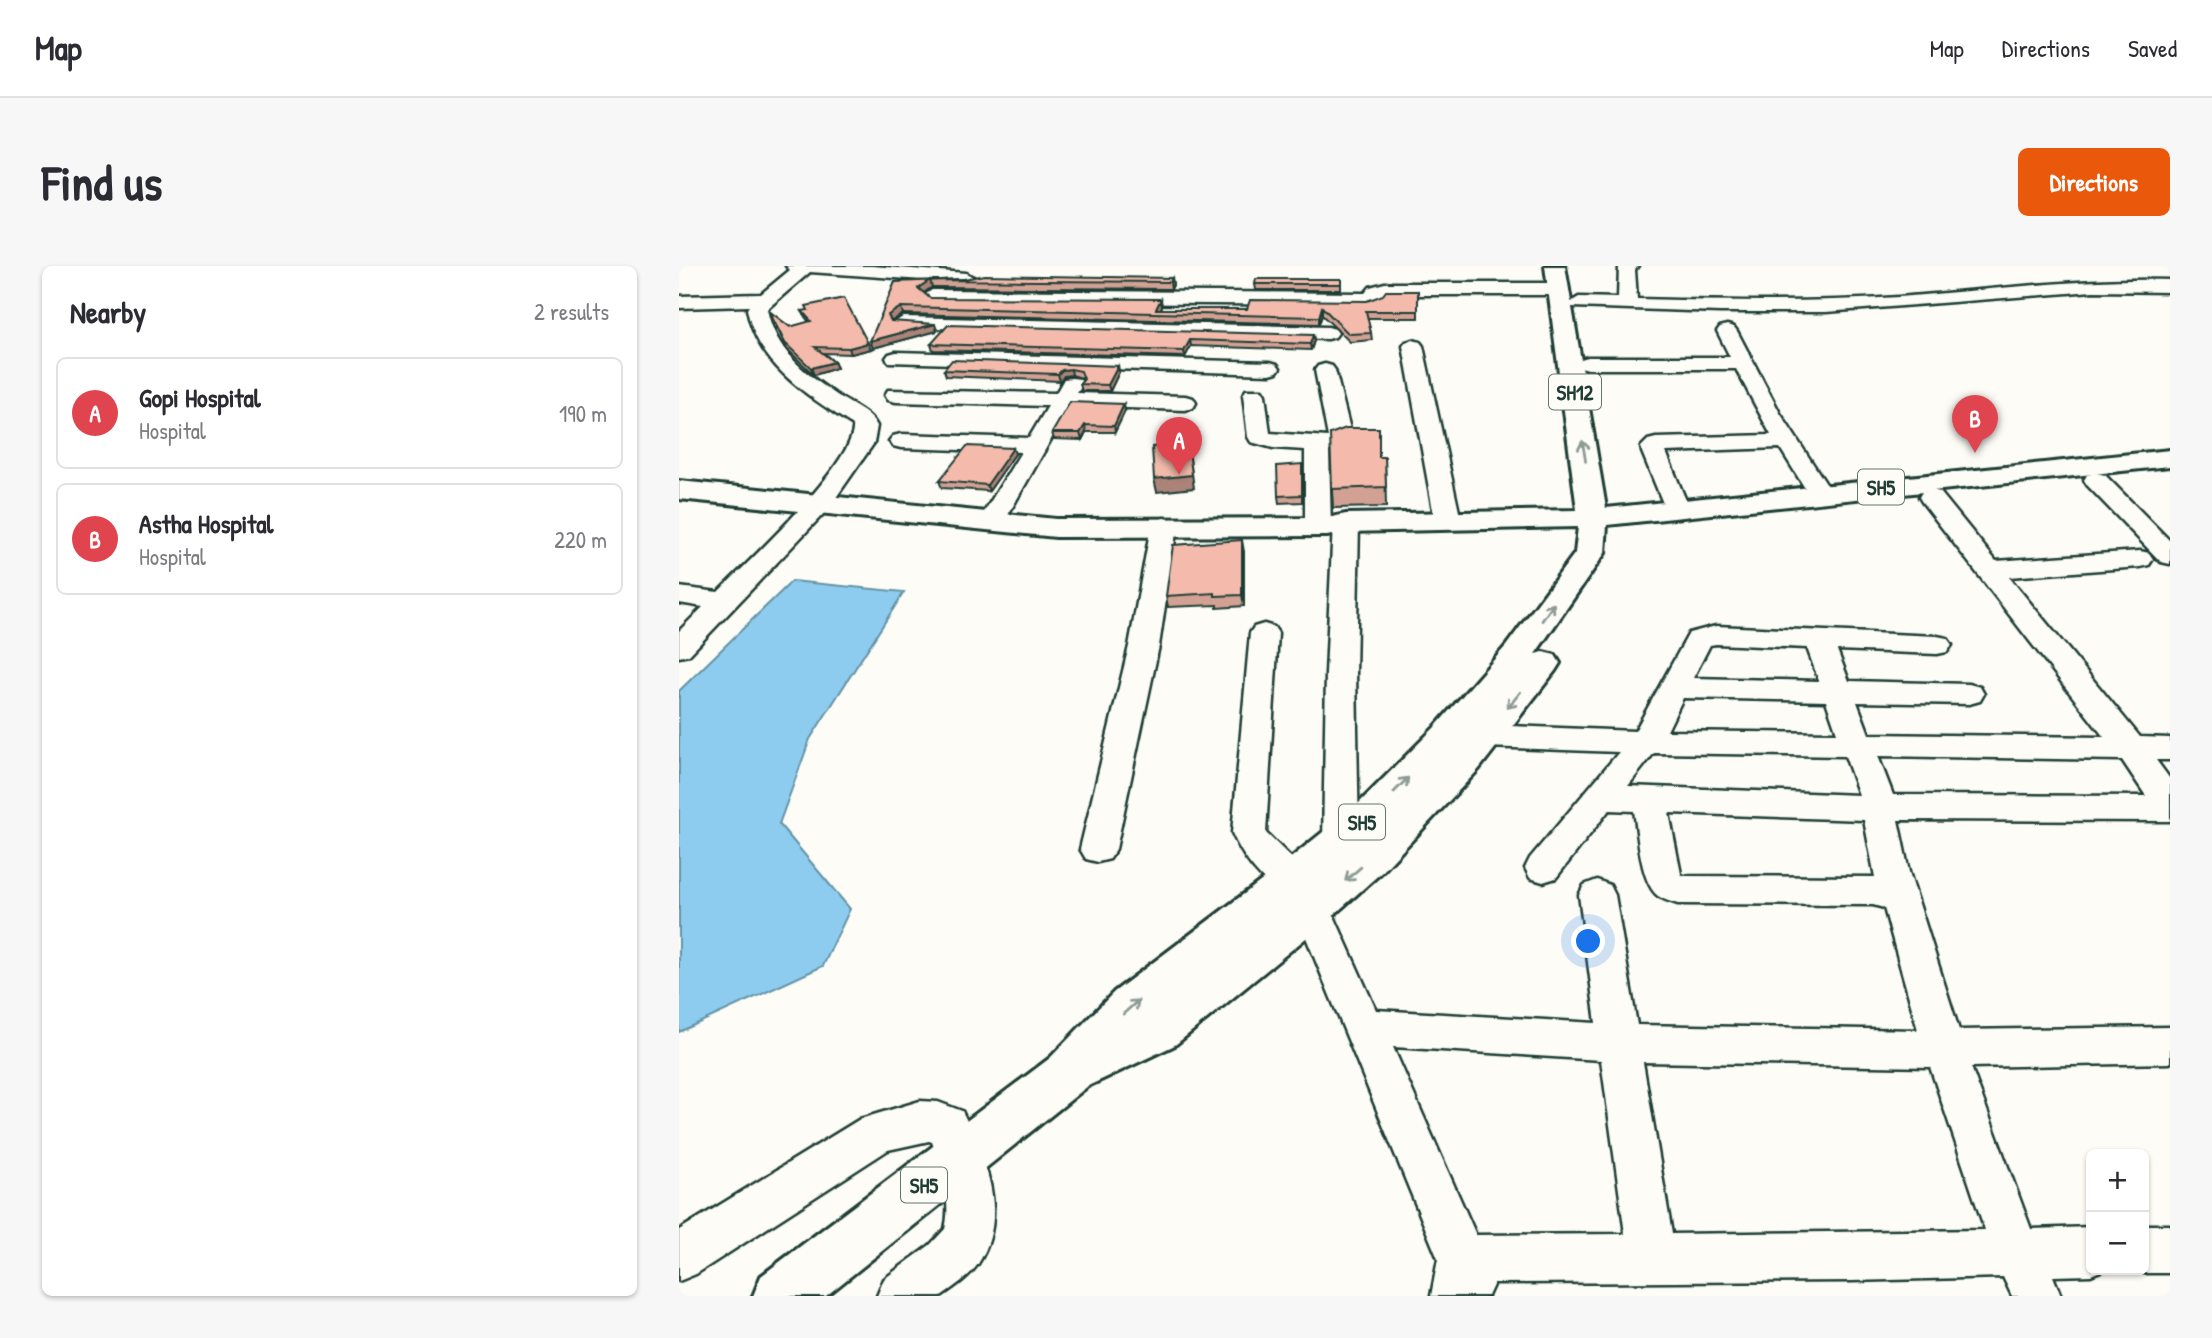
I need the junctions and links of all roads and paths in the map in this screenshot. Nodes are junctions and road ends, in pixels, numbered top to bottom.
1 (1571, 266) edge
2 (1629, 266) edge
3 (2116, 266) edge
4 (799, 267) edge
5 (1063, 283) edge
6 (1564, 286) edge
7 (2161, 286) edge
8 (932, 296) edge
9 (2170, 300) edge
10 (679, 302) edge
11 (1628, 304) junction
12 (762, 308) junction
13 (711, 321) dead end
14 (903, 323) edge
15 (1107, 328) junction
16 (1727, 331) dead end
17 (1328, 332) dead end
18 (1413, 346) dead end
19 (896, 358) dead end
20 (1086, 363) junction
21 (1588, 363) junction
22 (1744, 363) junction
23 (1270, 368) dead end
24 (1325, 370) dead end
25 (897, 395) dead end
26 (1254, 395) dead end
27 (1061, 400) junction
28 (1185, 403) dead end
29 (901, 440) dead end
30 (1787, 441) junction
31 (1036, 444) junction
32 (1316, 445) junction
33 (2170, 458) edge
34 (2170, 473) edge
35 (2096, 480) junction
36 (679, 489) edge
37 (1820, 493) junction
38 (1931, 497) junction
39 (819, 504) junction
40 (1676, 508) junction
41 (1448, 521) junction
42 (991, 522) junction
43 (1604, 525) junction
44 (1164, 526) junction
45 (1334, 527) junction
46 (2159, 549) edge
47 (1990, 570) junction
48 (679, 595) edge
49 (725, 601) junction
50 (1264, 633) dead end
51 (1819, 640) junction
52 (1937, 645) dead end
53 (679, 648) edge
54 (1674, 688) junction
55 (1840, 692) junction
56 (1969, 694) dead end
57 (1485, 736) junction
58 (1645, 742) junction
59 (1856, 746) junction
60 (2132, 750) junction
61 (2170, 750) edge
62 (1601, 797) junction
63 (1649, 800) junction
64 (2170, 807) edge
65 (1880, 808) junction
66 (1341, 842) junction
67 (1098, 849) dead end
68 (1543, 868) dead end
69 (1303, 895) junction
70 (1597, 895) dead end
71 (1899, 897) junction
72 (1364, 1027) junction
73 (1620, 1043) junction
74 (2170, 1045) edge
75 (1944, 1049) junction
76 (962, 1155) junction
77 (962, 1247) junction
78 (2149, 1249) edge
79 (2170, 1249) edge
80 (2086, 1251) edge
81 (2016, 1253) junction
82 (679, 1257) edge
83 (1652, 1258) junction
84 (1465, 1284) edge
85 (781, 1296) edge
86 (901, 1296) edge
87 (940, 1296) edge
88 (2037, 1296) edge

1 - 6 main road, SH12
2 - 11 street
3 - 7 street
4 - 5 street
4 - 12 street
6 - 8 street
6 - 11 street
6 - 21 main road, SH12
43 -> 6 main road, SH12
7 - 9 street
7 - 11 street
10 - 12 street
12 - 13 street
12 - 39 street
14 - 15 street
15 - 17 street
15 - 20 street
16 - 22 street
18 - 41 street
19 - 20 street
20 - 23 street
20 - 27 street
21 - 22 street
21 - 43 main road, SH12
22 - 30 street
24 - 32 street
25 - 27 street
26 - 32 street
27 - 28 street
27 - 31 street
29 - 31 street
30 - 37 street
30 - 40 street
31 - 42 street
32 - 45 street
33 - 37 main road, SH5
34 - 35 main road, SH5
35 - 38 main road, SH5
35 - 46 street
36 - 39 main road
37 - 40 main road, SH5
38 - 43 main road, SH5
38 - 47 street
39 - 42 main road
39 - 49 street
40 - 43 main road, SH5
41 - 43 main road
41 - 45 main road
42 - 44 main road
43 - 45 main road
43 -> 57 main road, SH5
66 -> 43 main road, SH5
44 - 45 main road
44 - 67 street
45 - 66 street
46 - 47 street
47 - 60 street
48 - 49 street
49 - 53 street
50 - 69 street
51 - 52 street
51 - 54 street
51 - 55 street
54 - 55 street
54 - 58 street
55 - 56 street
55 - 59 street
57 - 58 street
57 -> 69 main road, SH5
58 - 59 street
58 - 62 street
59 - 60 street
59 - 65 street
60 - 61 street
60 - 64 street
62 - 63 street
62 - 68 street
63 - 65 street
63 - 71 street
64 - 65 street
65 - 71 street
66 - 69 main road, SH5
69 - 72 street
69 - 76 main road, SH5
70 - 73 street
71 - 75 street
72 - 73 street
72 - 84 street
73 - 75 street
73 - 83 street
74 - 75 street
75 - 81 street
76 - 77 street
76 - 82 street
76 - 85 main road, SH5
77 - 86 street
77 - 87 street
78 - 79 street
80 - 81 street
81 - 83 street
81 - 88 street
83 - 84 street

